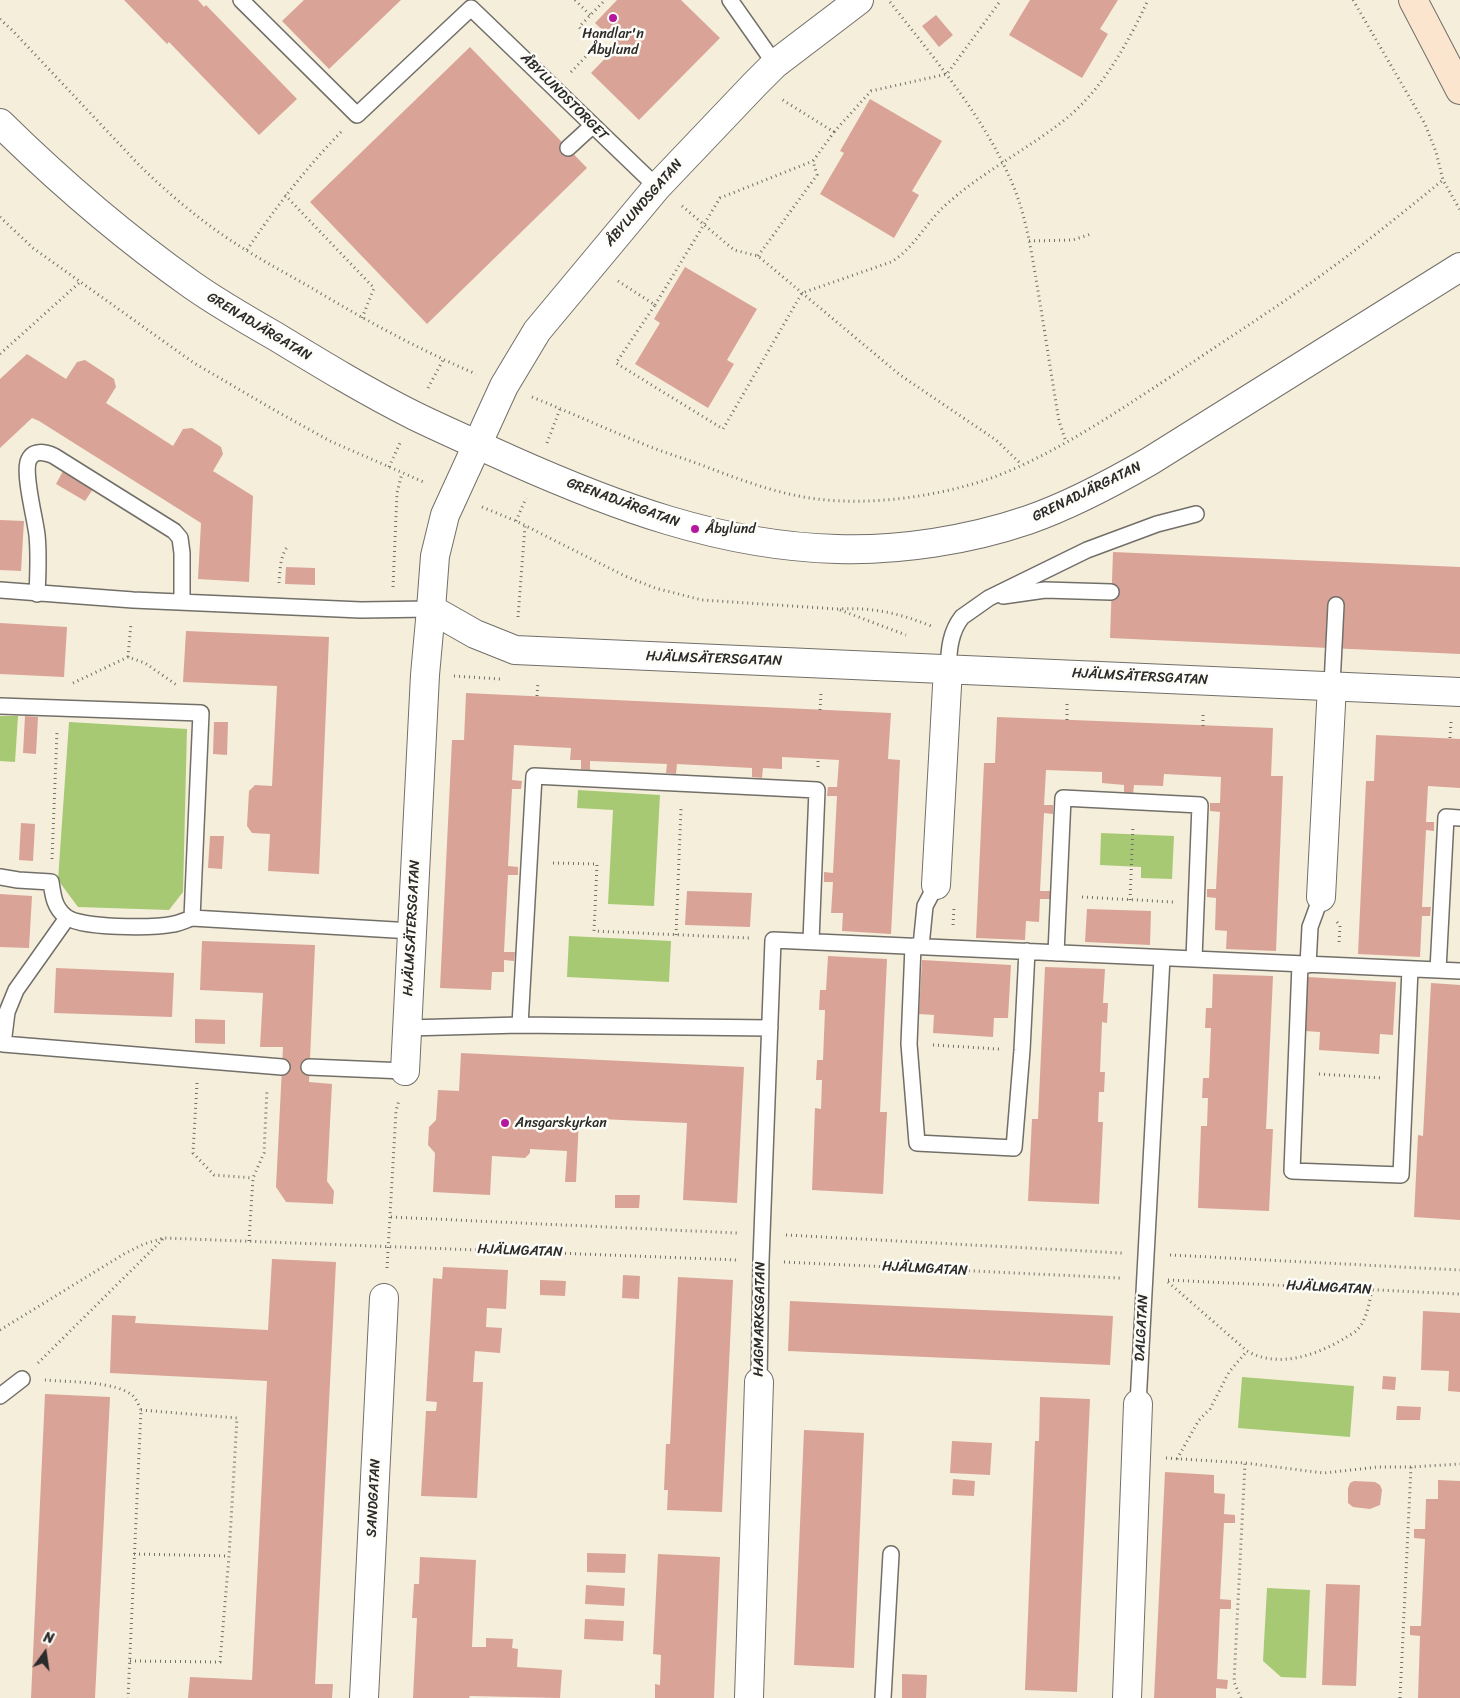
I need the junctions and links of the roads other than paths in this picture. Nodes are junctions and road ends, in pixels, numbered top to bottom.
1 (242, 0) edge
2 (730, 0) edge
3 (859, 0) edge
4 (1413, 0) edge
5 (775, 64) junction
6 (1460, 90) edge
7 (0, 123) edge
8 (592, 126) junction
9 (568, 148) dead end
10 (657, 187) junction
11 (1460, 267) edge
12 (476, 445) junction
13 (1196, 514) dead end
14 (0, 590) edge
15 (1111, 592) dead end
16 (37, 594) junction
17 (989, 598) junction
18 (182, 601) junction
19 (1336, 604) dead end
20 (431, 609) junction
21 (949, 656) junction
22 (1332, 686) junction
23 (1460, 692) edge
24 (0, 706) edge
25 (1460, 818) edge
26 (0, 876) edge
27 (936, 886) joint
28 (1321, 897) joint
29 (67, 918) junction
30 (192, 918) junction
31 (412, 931) junction
32 (811, 941) junction
33 (917, 946) junction
34 (1026, 951) junction
35 (1056, 953) junction
36 (1162, 958) junction
37 (1194, 959) junction
38 (1304, 964) junction
39 (1410, 969) junction
40 (1438, 970) junction
41 (1460, 971) edge
42 (520, 1025) junction
43 (408, 1028) junction
44 (770, 1028) junction
45 (275, 1066) road end
46 (310, 1067) dead end
47 (406, 1070) joint
48 (384, 1298) dead end
49 (22, 1378) road end
50 (759, 1382) joint
51 (0, 1396) edge
52 (1138, 1404) joint
53 (891, 1554) dead end
54 (364, 1698) edge
55 (749, 1698) edge
56 (883, 1698) edge
57 (1127, 1698) edge

1 - 8 lane, ÅBYLUNDSTORGET
2 - 5 lane
3 - 5 street, ÅBYLUNDSGATAN
4 - 6 main road
5 - 10 street, ÅBYLUNDSGATAN
7 - 12 street, GRENADJÄRGATAN
8 - 9 lane
8 - 10 lane, ÅBYLUNDSTORGET
10 - 12 street, ÅBYLUNDSGATAN
11 - 12 street, GRENADJÄRGATAN
12 - 20 street, HJÄLMSÄTERSGATAN
13 - 17 lane
14 - 16 lane
15 - 17 lane
16 - 18 lane
16 - 18 lane
17 - 21 lane
18 - 20 lane
19 - 22 lane
20 - 21 street, HJÄLMSÄTERSGATAN
20 - 31 street, HJÄLMSÄTERSGATAN
21 - 22 street, HJÄLMSÄTERSGATAN
21 - 27 street
22 - 23 street, HJÄLMSÄTERSGATAN
22 - 28 street
24 - 30 lane
25 - 40 lane
26 - 29 lane
27 - 33 lane
28 - 38 lane
29 - 30 lane
29 - 45 lane
30 - 31 lane
31 - 43 street, HJÄLMSÄTERSGATAN
32 - 33 lane
32 - 42 lane
32 - 44 lane, HAGMARKSGATAN
33 - 34 lane
33 - 34 lane
34 - 35 lane
35 - 36 lane
35 - 37 lane
36 - 37 lane
36 - 52 lane, DALGATAN
37 - 38 lane
38 - 39 lane
38 - 39 lane
39 - 40 lane
40 - 41 lane
42 - 43 lane
42 - 44 lane
43 - 47 street, HJÄLMSÄTERSGATAN
44 - 50 lane, HAGMARKSGATAN
46 - 47 lane
48 - 54 street, SANDGATAN
49 - 51 lane
50 - 55 street, HAGMARKSGATAN
52 - 57 street, DALGATAN
53 - 56 lane

